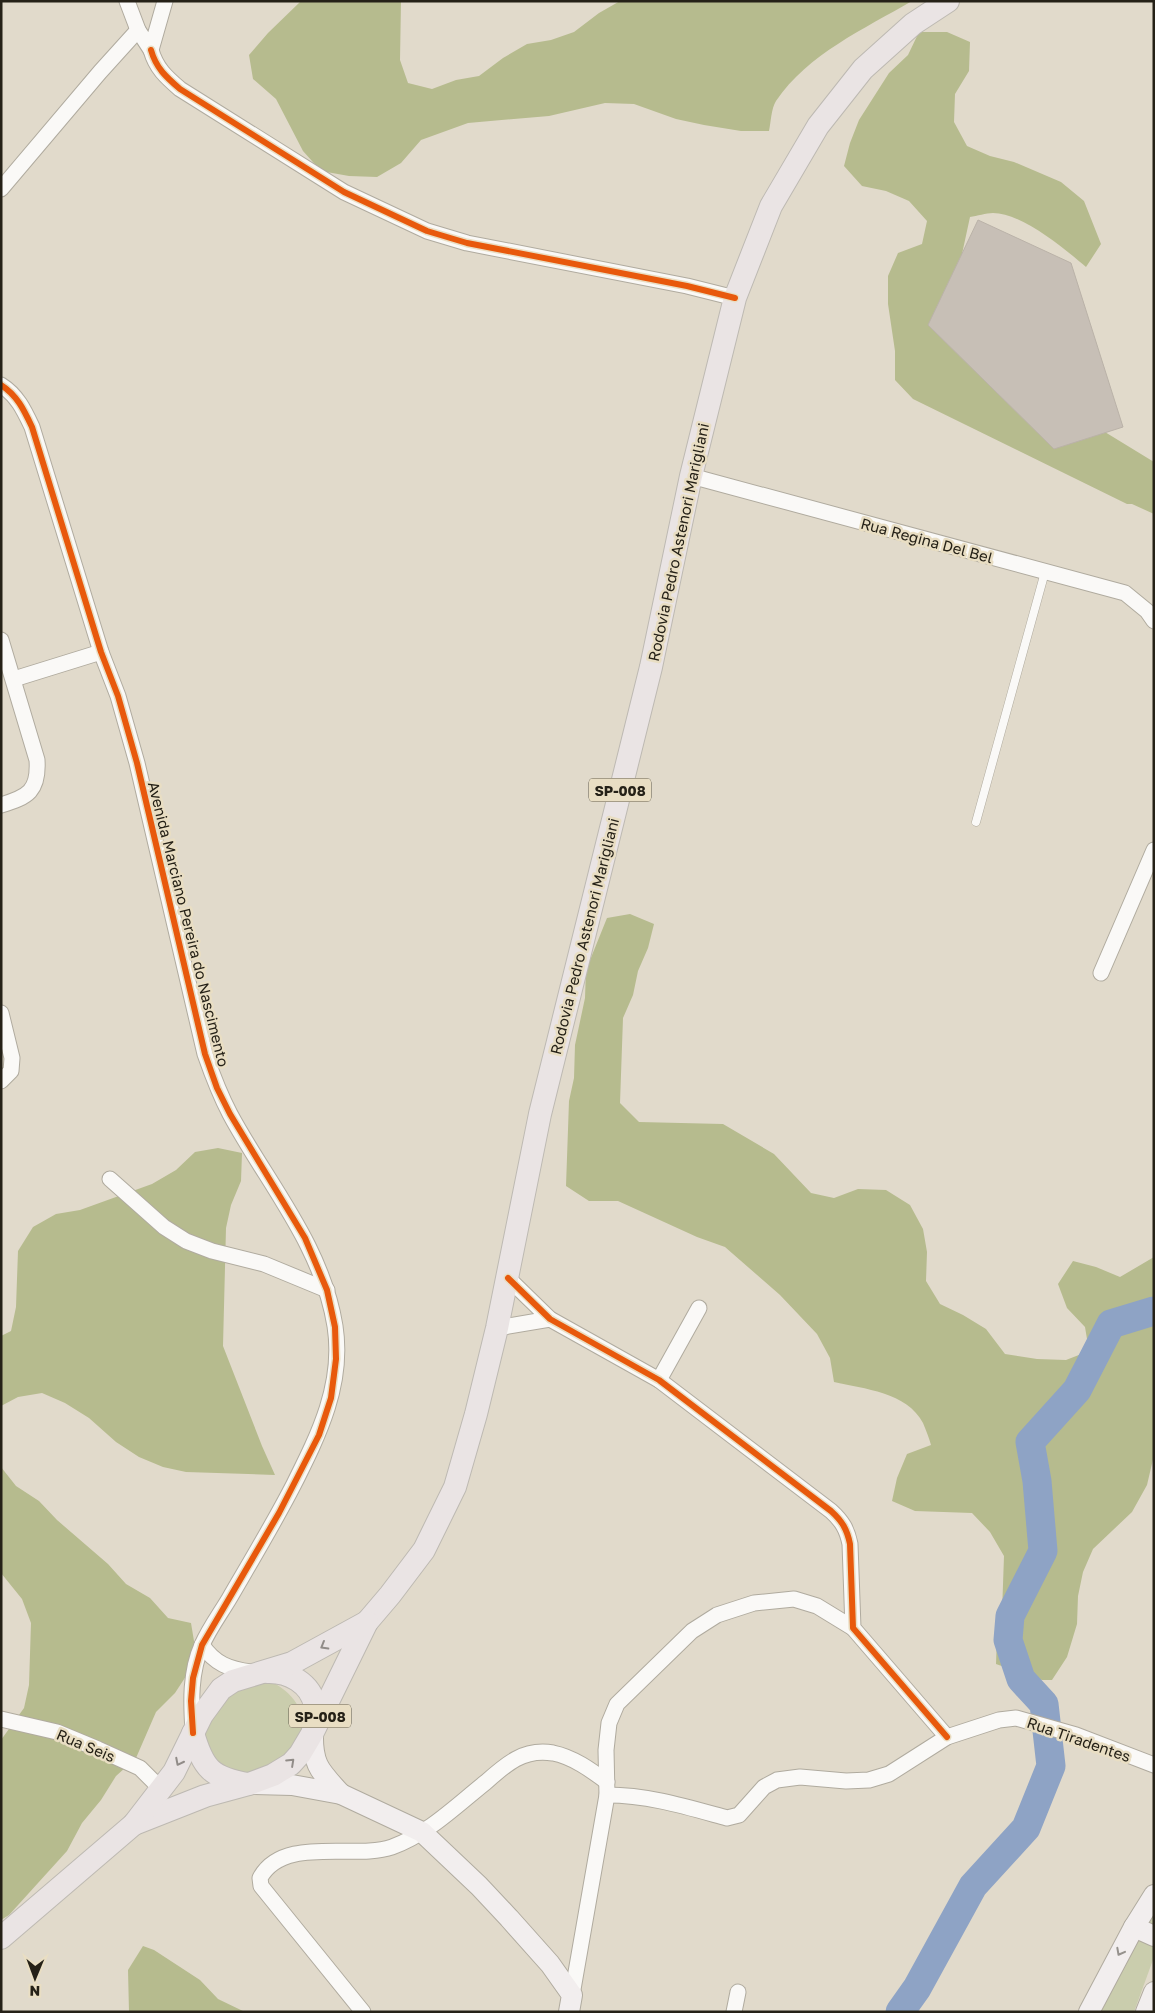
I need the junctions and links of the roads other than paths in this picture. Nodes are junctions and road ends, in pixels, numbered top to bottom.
1 (127, 1) edge
2 (165, 1) edge
3 (948, 1) edge
4 (138, 30) junction
5 (152, 50) junction
6 (1, 189) edge
7 (735, 298) junction
8 (1, 385) edge
9 (691, 476) junction
10 (1045, 572) junction
11 (1154, 621) edge
12 (1, 640) edge
13 (101, 652) junction
14 (14, 679) junction
15 (1, 805) edge
16 (976, 822) dead end
17 (1154, 850) edge
18 (1101, 973) dead end
19 (1, 1013) edge
20 (1, 1081) edge
21 (110, 1179) dead end
22 (508, 1278) junction
23 (326, 1290) junction
24 (699, 1308) dead end
25 (550, 1319) junction
26 (497, 1328) junction
27 (659, 1380) junction
28 (367, 1622) junction
29 (853, 1628) junction
30 (202, 1646) junction
31 (259, 1672) junction
32 (1, 1719) edge
33 (313, 1732) junction
34 (193, 1733) junction
35 (947, 1737) junction
36 (1154, 1765) edge
37 (249, 1784) junction
38 (607, 1788) junction
39 (161, 1789) junction
40 (341, 1794) junction
41 (134, 1824) junction
42 (422, 1832) junction
43 (1154, 1895) edge
44 (1134, 1927) junction
45 (1154, 1936) edge
46 (1, 1938) edge
47 (738, 1992) dead end
48 (1154, 1992) edge
49 (571, 2004) edge
50 (363, 2012) edge
51 (734, 2012) edge
52 (1089, 2012) edge
53 (1146, 2012) edge

1 - 4 street
2 - 5 street
3 - 7 main road, Rodovia Pedro Astenori Marigliani / SP-008
4 - 5 street
4 - 6 street
5 - 7 street
7 - 9 main road, Rodovia Pedro Astenori Marigliani / SP-008
8 - 13 street, Avenida Marciano Pereira do Nascimento
9 - 10 street, Rua Regina Del Bel
9 - 22 main road, Rodovia Pedro Astenori Marigliani / SP-008
10 - 11 street, Rua Regina Del Bel
10 - 16 lane
12 - 14 street
13 - 14 street
13 - 23 street, Avenida Marciano Pereira do Nascimento
14 - 15 street
17 - 18 street
19 - 20 street
21 - 23 street
22 - 25 street
22 - 26 main road, Rodovia Pedro Astenori Marigliani / SP-008
23 - 30 street, Avenida Marciano Pereira do Nascimento
24 - 27 street
25 - 26 street
25 - 27 street
26 - 28 main road, Rodovia Pedro Astenori Marigliani / SP-008
27 - 29 street
28 -> 31 main road, Rodovia Pedro Astenori Marigliani / SP-008
28 - 33 main road, Rodovia Pedro Astenori Marigliani / SP-008
29 - 35 street
29 - 38 street
30 - 31 street
30 - 34 street, Avenida Marciano Pereira do Nascimento
31 - 33 main road
31 - 34 main road, Rodovia Pedro Astenori Marigliani / SP-008
32 - 39 street, Rua Seis
37 -> 33 main road, Rodovia Pedro Astenori Marigliani / SP-008
33 - 40 street
34 - 37 main road
34 -> 39 main road, Rodovia Pedro Astenori Marigliani / SP-008
35 - 36 street, Rua Tiradentes
35 - 38 street, Rua Tiradentes
37 - 40 street
37 - 41 main road, Rodovia Pedro Astenori Marigliani / SP-008
38 - 42 street
38 - 49 street
39 - 41 main road, Rodovia Pedro Astenori Marigliani / SP-008
40 - 42 street
41 - 46 main road, Rodovia Pedro Astenori Marigliani / SP-008
42 - 49 street
42 - 50 street
43 - 44 street
44 - 45 street
44 -> 52 street
47 - 51 street
48 - 53 street

